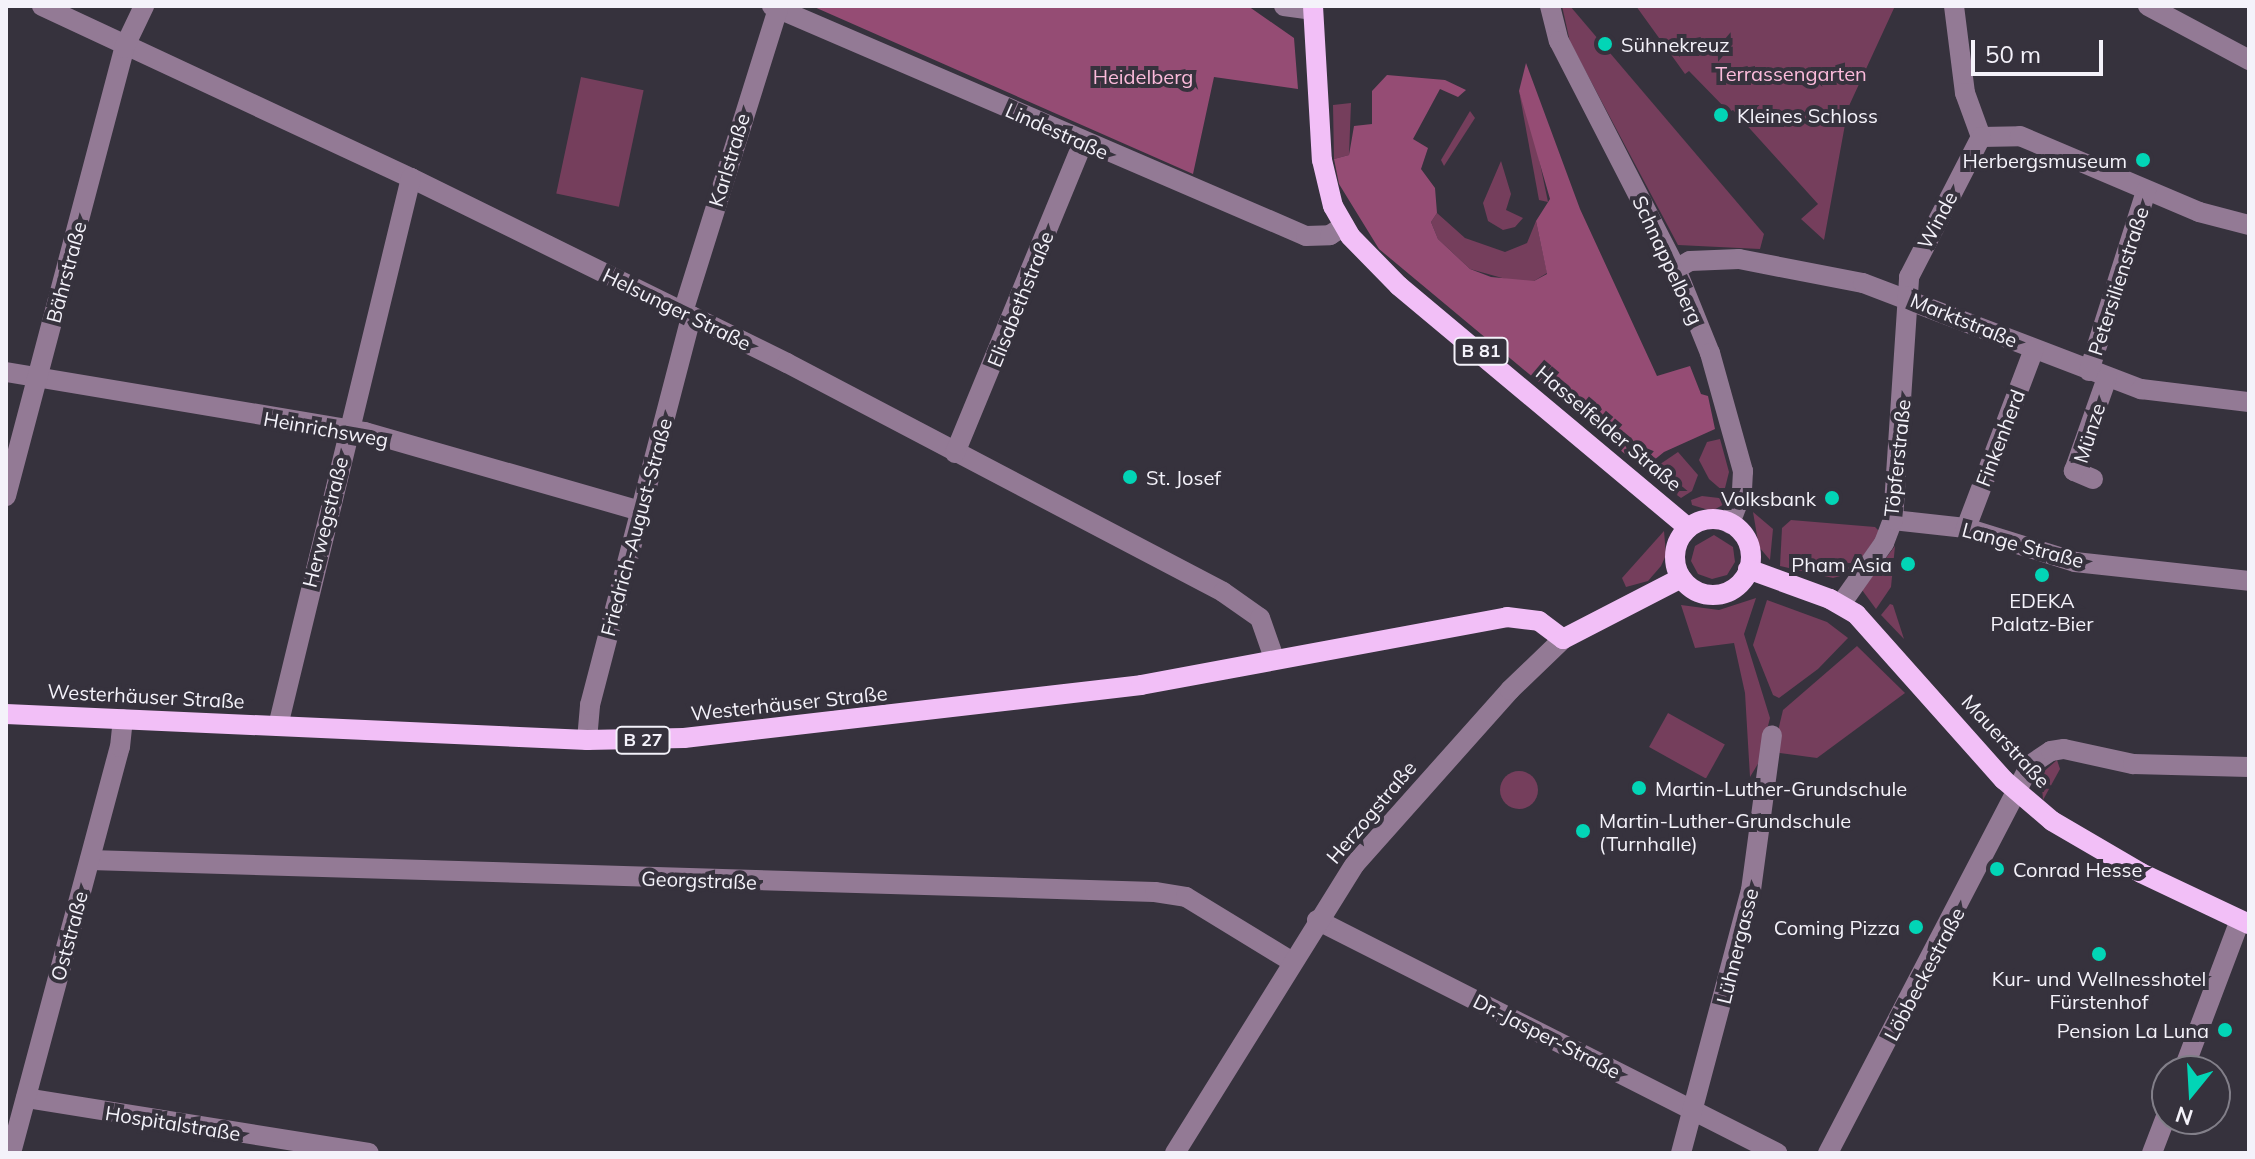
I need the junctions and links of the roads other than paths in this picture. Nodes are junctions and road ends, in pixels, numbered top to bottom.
1 (42, 6) edge
2 (144, 6) edge
3 (1284, 6) edge
4 (1550, 6) edge
5 (1954, 6) edge
6 (2148, 6) edge
7 (775, 7) edge
8 (1313, 8) edge
9 (124, 48) junction
10 (2249, 60) edge
11 (1981, 137) junction
12 (1083, 143) junction
13 (411, 178) junction
14 (2146, 191) junction
15 (2249, 225) edge
16 (1344, 226) junction
17 (1676, 269) junction
18 (1907, 297) junction
19 (687, 314) junction
20 (2034, 349) junction
21 (6, 372) edge
22 (2098, 374) junction
23 (37, 379) junction
24 (2249, 402) edge
25 (347, 430) junction
26 (955, 453) junction
27 (2093, 479) dead end
28 (6, 496) edge
29 (640, 511) junction
30 (1893, 520) junction
31 (1730, 524) junction
32 (1688, 528) junction
33 (1966, 528) junction
34 (1748, 569) junction
35 (1681, 578) junction
36 (2249, 581) edge
37 (1841, 604) junction
38 (1563, 639) junction
39 (1274, 658) junction
40 (6, 714) edge
41 (123, 719) junction
42 (278, 726) junction
43 (1772, 735) dead end
44 (587, 740) junction
45 (2249, 767) edge
46 (2017, 793) junction
47 (90, 860) junction
48 (1317, 920) junction
49 (2244, 922) edge
50 (1291, 961) junction
51 (2190, 1055) edge
52 (26, 1098) junction
53 (1694, 1111) junction
54 (11, 1153) edge
55 (369, 1153) edge
56 (1175, 1153) edge
57 (1681, 1153) edge
58 (1777, 1153) edge
59 (1828, 1153) edge

1 - 9 street, Helsunger Straße
2 - 9 street
3 - 8 street
4 - 17 street, Schnappelberg
5 - 11 street
6 - 10 street
7 - 12 street, Lindestraße
7 - 19 street, Karlstraße
8 - 16 main road, Hasselfelder Straße / B 81
9 - 13 street, Helsunger Straße
9 - 23 street, Bährstraße
11 - 14 street
11 - 18 street, Winde
12 - 16 street, Lindestraße
12 - 26 street, Elisabethstraße
13 - 19 street, Helsunger Straße
13 - 25 street, Herwegstraße
14 - 15 street
14 - 22 street, Petersilienstraße
16 - 32 main road, Hasselfelder Straße / B 81
17 - 18 street, Marktstraße
17 - 31 street, Schnappelberg
18 - 20 street, Marktstraße
18 - 30 street, Töpferstraße
19 - 26 street, Helsunger Straße
19 - 29 street, Friedrich-August-Straße
20 - 22 street, Marktstraße
20 - 33 street, Finkenherd
21 - 23 street, Heinrichsweg
22 - 24 street, Marktstraße
22 - 27 street, Münze
23 - 25 street, Heinrichsweg
23 - 28 street, Bährstraße
25 - 29 street, Heinrichsweg
25 - 42 street, Herwegstraße
26 - 39 street, Helsunger Straße
29 - 44 street, Friedrich-August-Straße
30 - 33 street, Lange Straße
30 - 37 street, Töpferstraße
31 - 32 main road
31 - 34 main road
32 - 35 main road
33 - 36 street, Lange Straße
34 - 35 main road
34 - 37 main road, Mauerstraße
35 - 38 main road, Herzogstraße
37 - 46 main road, Mauerstraße
38 - 39 main road, Westerhäuser Straße / B 27
38 - 48 street, Herzogstraße
39 - 44 main road, Westerhäuser Straße / B 27
40 - 41 main road, Westerhäuser Straße / B 27
41 - 42 main road, Westerhäuser Straße / B 27
41 - 47 street, Oststraße
42 - 44 main road, Westerhäuser Straße / B 27
43 - 53 street, Lühnergasse
45 - 46 street, Löbbeckestraße
46 - 49 main road, Mauerstraße
46 - 59 street, Löbbeckestraße
47 - 50 street, Georgstraße
47 - 52 street, Oststraße
48 - 50 street, Herzogstraße
48 - 53 street, Dr.-Jasper-Straße
49 - 51 street
50 - 56 street, Herzogstraße
52 - 54 street, Oststraße
52 - 55 street, Hospitalstraße
53 - 57 street, Lühnergasse
53 - 58 street, Dr.-Jasper-Straße

